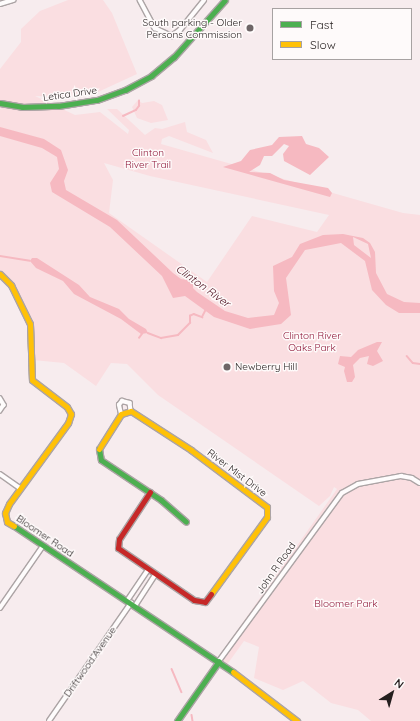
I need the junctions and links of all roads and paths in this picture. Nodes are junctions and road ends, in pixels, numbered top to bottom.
1 (13, 0) edge
2 (140, 0) edge
3 (204, 0) edge
4 (225, 0) edge
5 (0, 4) edge
6 (0, 102) edge
7 (0, 274) edge
8 (0, 398) edge
9 (131, 411) junction
10 (0, 412) edge
11 (121, 414) junction
12 (0, 474) edge
13 (420, 483) edge
14 (20, 488) junction
15 (150, 492) junction
16 (186, 522) dead end
17 (43, 546) junction
18 (148, 570) junction
19 (155, 575) junction
20 (131, 603) junction
21 (0, 608) edge
22 (219, 661) junction
23 (49, 721) edge
24 (177, 721) edge
25 (297, 721) edge

1 - 5 street
2 - 3 street
4 - 6 street, Letica Drive
7 - 14 street, Bloomer Road
8 - 10 street
9 - 11 street
9 - 11 street, River Mist Drive
9 - 19 street, River Mist Drive
11 - 15 street, River Mist Drive
12 - 14 street
13 - 22 street, John R Road
14 - 17 street, Bloomer Road
15 - 16 street
15 - 18 street, River Mist Drive
17 - 20 street, Bloomer Road
17 - 21 street
18 - 19 street, River Mist Drive
18 - 20 street
19 - 20 street
20 - 22 street, Bloomer Road
20 - 23 street, Driftwood Avenue
22 - 24 street, John R Road
22 - 25 street, Bloomer Road

